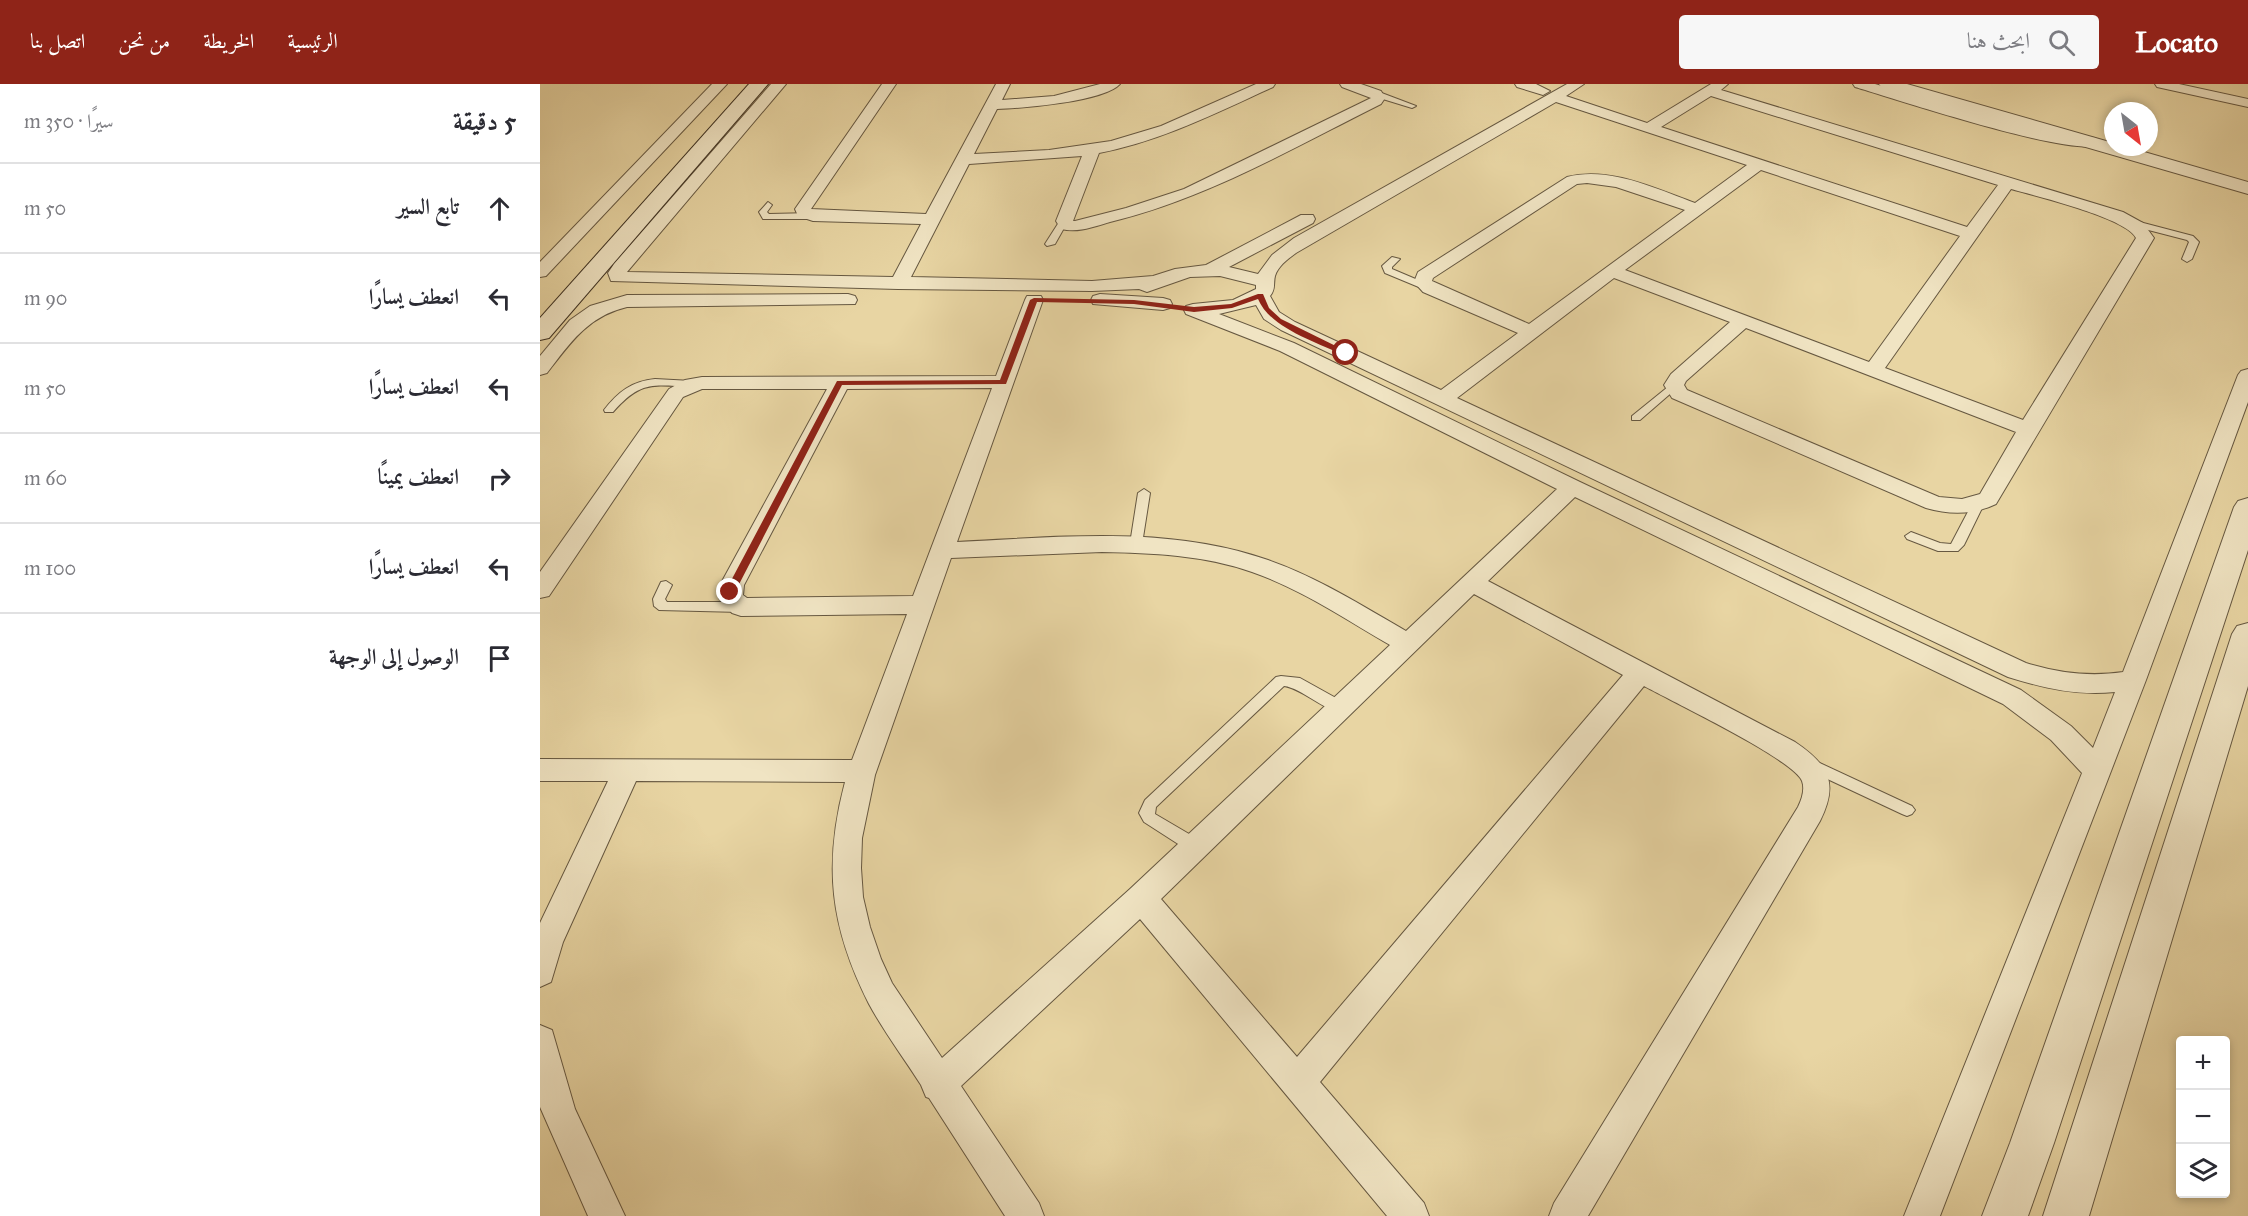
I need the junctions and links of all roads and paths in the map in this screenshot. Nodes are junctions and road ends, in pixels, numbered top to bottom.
1 (720, 84) edge
2 (742, 84) edge
3 (759, 84) edge
4 (779, 84) edge
5 (889, 84) edge
6 (1004, 84) edge
7 (1113, 84) edge
8 (1268, 84) edge
9 (1347, 84) edge
10 (1522, 84) edge
11 (1577, 84) edge
12 (1860, 84) edge
13 (1888, 84) edge
14 (1920, 84) edge
15 (2162, 84) edge
16 (2190, 84) edge
17 (1715, 88) edge
18 (1551, 91) edge
19 (1376, 94) junction
20 (2248, 95) edge
21 (2248, 103) edge
22 (992, 105) junction
23 (1412, 106) dead end
24 (1649, 128) junction
25 (2104, 141) edge
26 (1092, 150) junction
27 (2158, 152) edge
28 (2150, 156) edge
29 (964, 159) junction
30 (1759, 164) junction
31 (2248, 177) edge
32 (2008, 182) junction
33 (2248, 188) edge
34 (768, 205) dead end
35 (1697, 209) junction
36 (813, 216) junction
37 (932, 219) junction
38 (1064, 221) junction
39 (2132, 223) junction
40 (1971, 234) junction
41 (1050, 244) dead end
42 (1395, 259) dead end
43 (2187, 259) dead end
44 (1210, 270) junction
45 (1612, 271) junction
46 (540, 272) edge
47 (1162, 280) junction
48 (898, 284) junction
49 (1429, 288) junction
50 (1263, 289) junction
51 (1034, 300) junction
52 (1163, 304) junction
53 (540, 306) edge
54 (1194, 310) junction
55 (1743, 321) junction
56 (1531, 332) junction
57 (540, 333) edge
58 (540, 369) edge
59 (1873, 370) junction
60 (2248, 375) edge
61 (1003, 382) junction
62 (840, 383) junction
63 (692, 384) junction
64 (1674, 386) junction
65 (1443, 399) junction
66 (609, 410) dead end
67 (1636, 418) dead end
68 (2028, 429) junction
69 (1572, 488) junction
70 (1144, 493) dead end
71 (1978, 504) junction
72 (2248, 507) edge
73 (1911, 536) dead end
74 (1136, 544) junction
75 (942, 551) junction
76 (1471, 582) junction
77 (666, 585) dead end
78 (540, 590) edge
79 (922, 605) junction
80 (741, 607) junction
81 (2248, 633) edge
82 (1407, 643) junction
83 (1641, 672) junction
84 (2133, 680) junction
85 (1340, 707) junction
86 (1804, 762) junction
87 (540, 770) edge
88 (627, 770) junction
89 (2097, 770) junction
90 (862, 771) junction
91 (1907, 810) dead end
92 (1195, 846) junction
93 (1141, 898) junction
94 (540, 972) edge
95 (540, 1041) edge
96 (1299, 1082) junction
97 (938, 1085) junction
98 (608, 1216) edge
99 (1026, 1216) edge
100 (1411, 1216) edge
101 (1567, 1216) edge
102 (1922, 1216) edge
103 (2005, 1216) edge
104 (2066, 1216) edge

1 - 46 street
2 - 53 main road
3 - 57 main road
4 - 48 street
5 - 36 street
6 - 22 street
7 - 22 street
8 - 26 street
9 - 19 street
10 - 18 street
11 - 18 street
12 - 25 street
13 - 25 street
14 - 25 street
15 - 21 street
16 - 20 street
17 - 24 street
17 - 32 street
18 - 24 street
18 - 44 street
18 - 50 street
19 - 23 lane
19 - 38 street
22 - 29 street
24 - 30 street
26 - 29 street
26 - 38 street
27 - 31 street
28 - 33 street
29 - 37 street
30 - 35 street
30 - 40 street
32 - 39 street
32 - 40 street
34 - 36 lane
35 - 45 street
35 - 49 street
36 - 37 street
37 - 48 street
38 - 41 lane
39 - 43 lane
39 - 68 street
40 - 59 street
42 - 49 lane
44 - 47 street
44 - 50 street
45 - 55 street
45 - 56 street
47 - 48 street
47 - 52 street
49 - 56 street
50 - 54 street
50 - 65 street
51 - 52 street
51 - 58 street
51 - 61 street
52 - 54 street
54 - 69 street
55 - 59 street
55 - 64 street
56 - 65 street
59 - 68 street
60 - 84 street
61 - 62 street
61 - 75 street
62 - 63 street
62 - 80 street
63 - 66 lane
63 - 78 street
64 - 67 lane
64 - 71 street
65 - 84 street
68 - 71 street
69 - 76 street
69 - 89 street
70 - 74 lane
71 - 73 lane
72 - 103 street
74 - 75 street
74 - 82 street
75 - 79 street
76 - 82 street
76 - 83 street
77 - 80 lane
79 - 80 street
79 - 90 street
81 - 104 street
82 - 85 street
83 - 86 street
83 - 96 street
84 - 89 street
85 - 92 street
85 - 92 lane
86 - 91 lane
86 - 101 street
87 - 88 street
88 - 90 street
88 - 94 street
89 - 102 street
90 - 97 street
92 - 93 street
93 - 96 street
93 - 97 street
95 - 98 street
96 - 100 street
97 - 99 street

